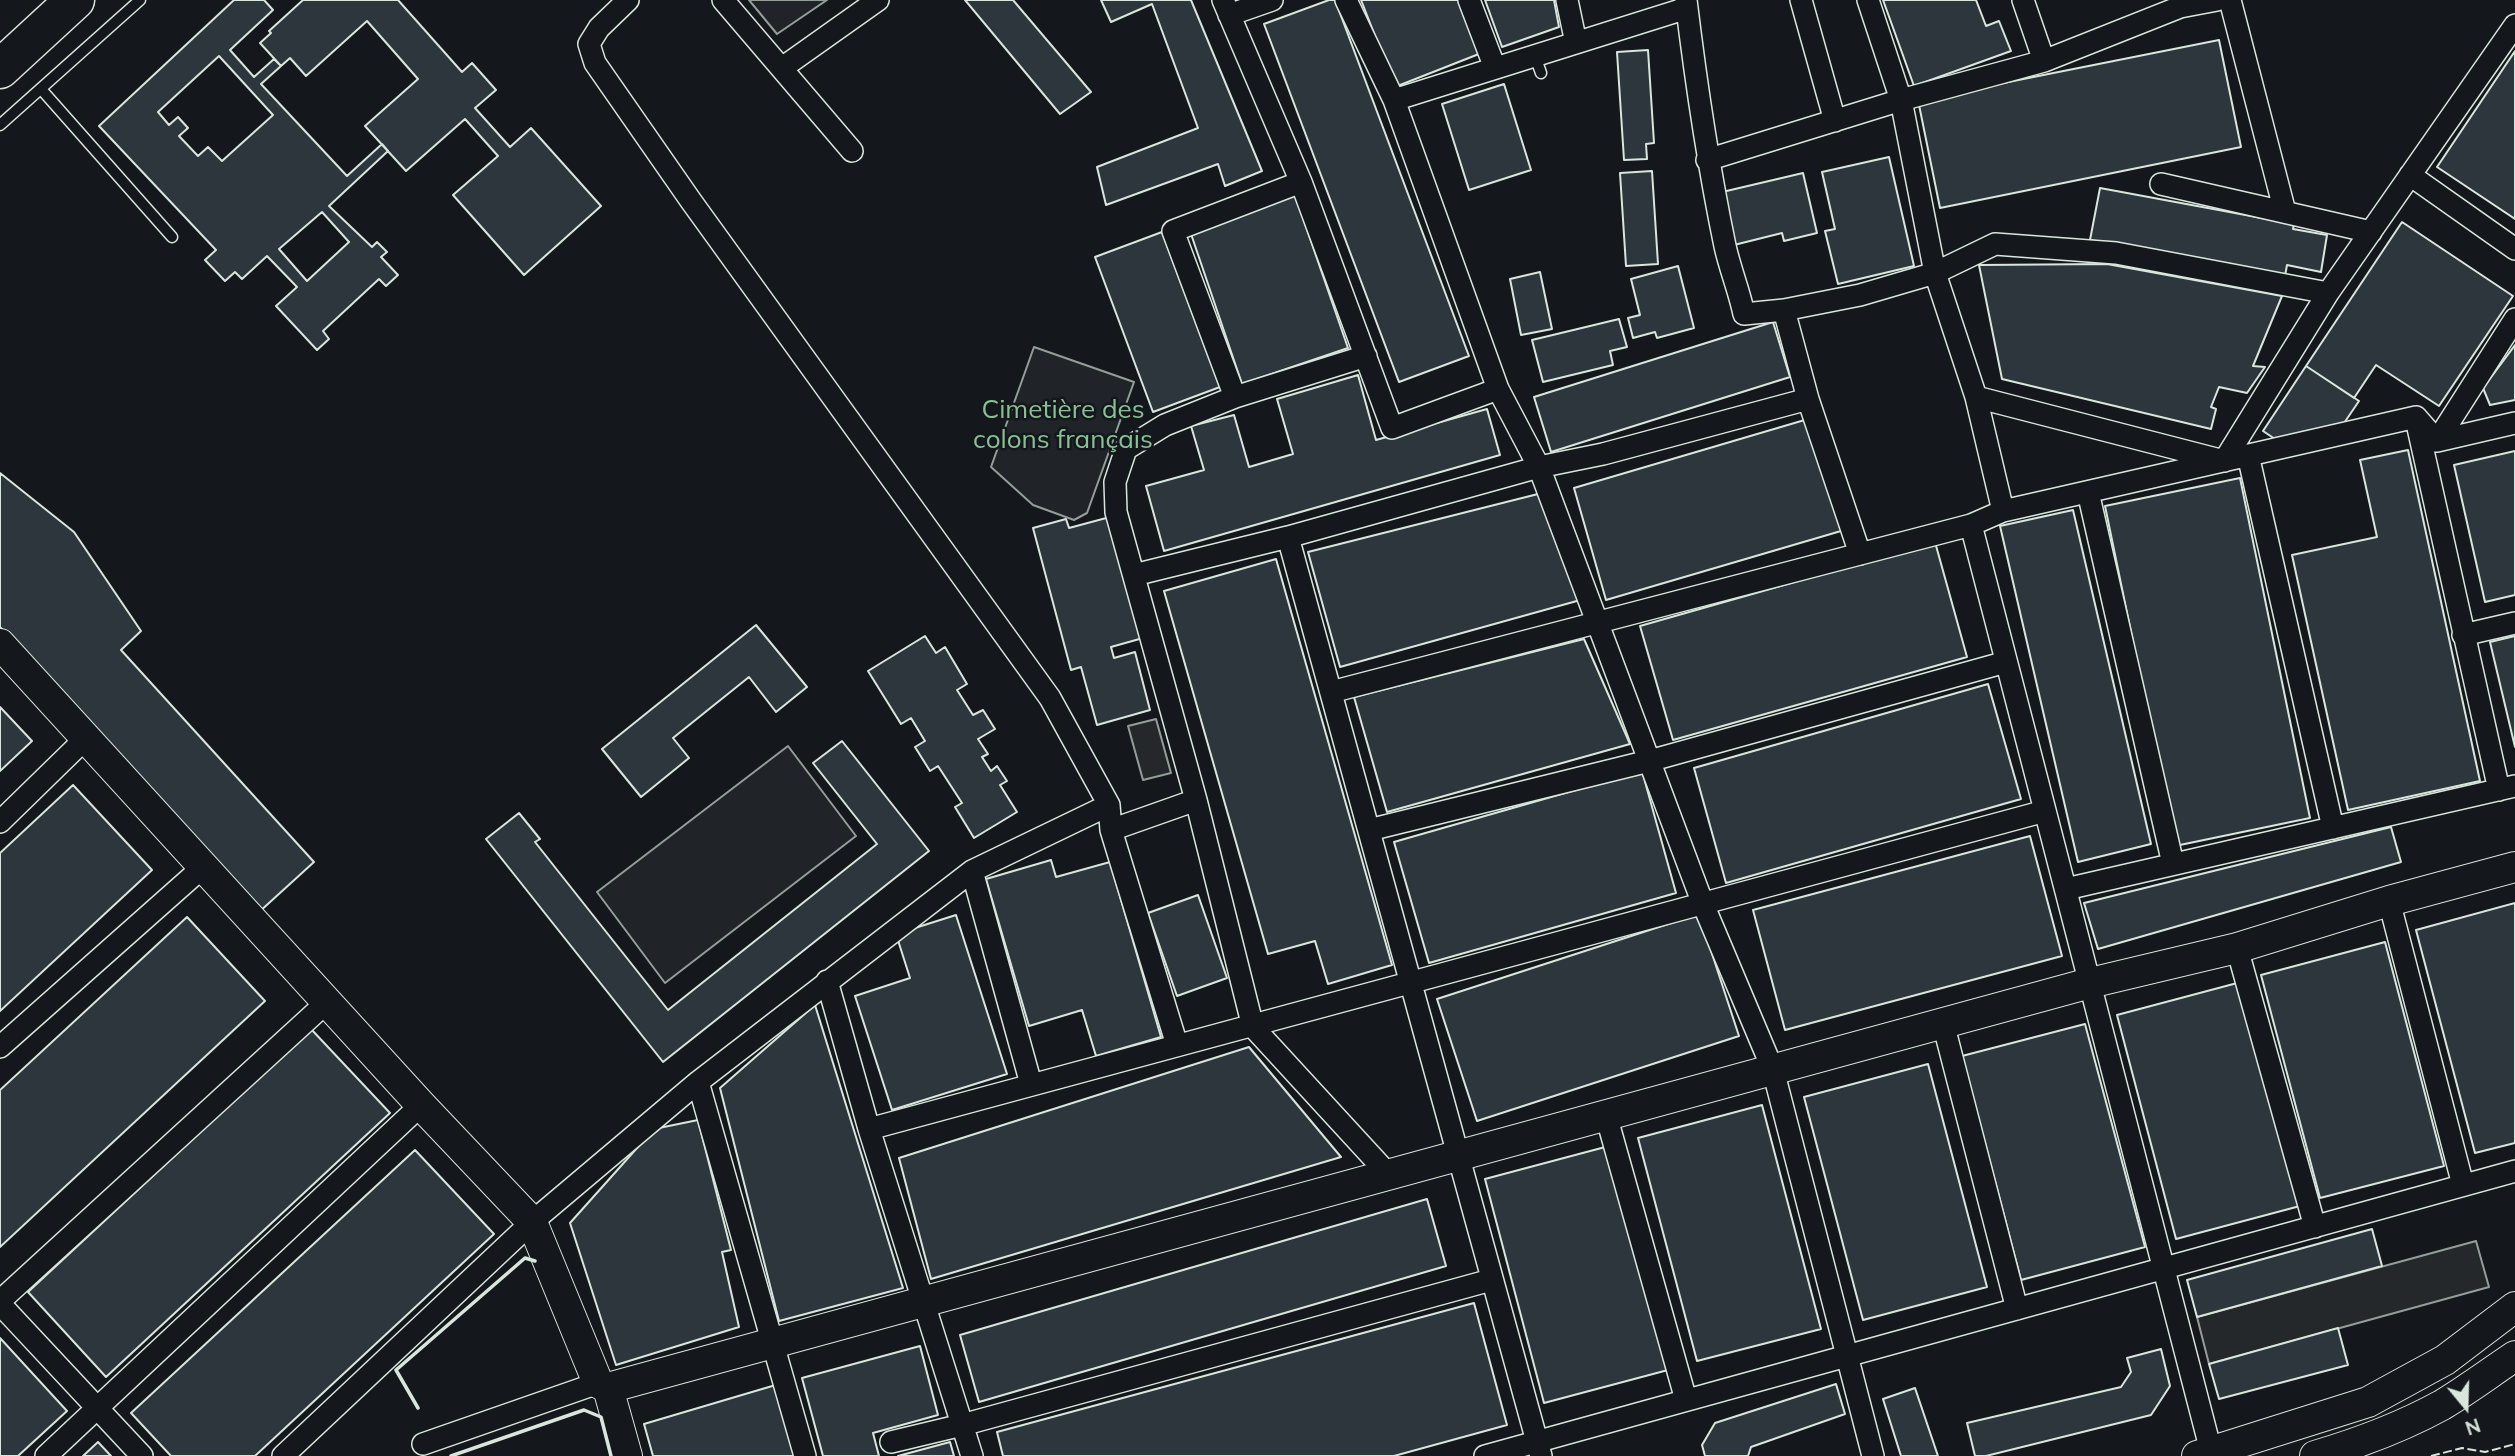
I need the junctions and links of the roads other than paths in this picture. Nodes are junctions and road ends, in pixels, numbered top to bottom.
1 (38, 0) edge
2 (75, 0) edge
3 (140, 0) edge
4 (628, 0) edge
5 (723, 0) edge
6 (878, 0) edge
7 (1272, 0) edge
8 (1346, 0) edge
9 (1469, 0) edge
10 (1567, 0) edge
11 (1801, 0) edge
12 (1868, 0) edge
13 (2023, 0) edge
14 (2217, 0) edge
15 (2230, 0) edge
16 (1686, 4) edge
17 (2179, 4) edge
18 (1226, 7) edge
19 (2515, 25) edge
20 (0, 35) edge
21 (1576, 43) junction
22 (2045, 61) junction
23 (782, 68) junction
24 (1495, 68) junction
25 (0, 69) edge
26 (41, 89) junction
27 (1394, 100) junction
28 (1901, 100) junction
29 (1835, 121) junction
30 (0, 125) edge
31 (852, 151) dead end
32 (1707, 160) junction
33 (2410, 175) junction
34 (1301, 183) junction
35 (2161, 184) dead end
36 (2285, 212) junction
37 (2371, 232) junction
38 (172, 237) dead end
39 (2515, 249) edge
40 (1935, 272) junction
41 (2329, 293) junction
42 (1784, 310) junction
43 (2515, 319) edge
44 (1366, 356) junction
45 (1498, 389) junction
46 (1235, 397) junction
47 (1976, 397) junction
48 (1808, 399) junction
49 (2416, 417) junction
50 (2515, 423) edge
51 (2437, 442) junction
52 (2248, 455) junction
53 (2224, 461) junction
54 (1539, 467) junction
55 (2088, 492) junction
56 (2003, 512) junction
57 (1971, 525) junction
58 (1289, 537) junction
59 (1860, 554) junction
60 (1135, 575) junction
61 (1597, 623) junction
62 (2515, 623) edge
63 (2463, 635) junction
64 (0, 644) edge
65 (2006, 662) junction
66 (1331, 692) junction
67 (86, 738) junction
68 (1649, 761) junction
69 (2507, 788) edge
70 (1196, 800) junction
71 (1109, 805) junction
72 (2045, 811) junction
73 (0, 821) edge
74 (2333, 828) junction
75 (1111, 830) junction
76 (1369, 830) junction
77 (2173, 864) junction
78 (203, 866) junction
79 (2515, 867) edge
80 (972, 871) junction
81 (2066, 889) junction
82 (2389, 901) junction
83 (1703, 904) junction
84 (2237, 948) junction
85 (827, 981) junction
86 (1411, 983) junction
87 (2090, 983) junction
88 (327, 1002) junction
89 (1943, 1023) junction
90 (1253, 1027) junction
91 (1177, 1045) junction
92 (0, 1047) edge
93 (1773, 1070) junction
94 (698, 1082) junction
95 (1031, 1084) junction
96 (421, 1105) junction
97 (1606, 1115) junction
98 (869, 1129) junction
99 (1458, 1156) junction
100 (2515, 1171) edge
101 (1390, 1175) junction
102 (2463, 1185) junction
103 (532, 1222) junction
104 (2315, 1227) junction
105 (2164, 1268) junction
106 (1491, 1280) junction
107 (925, 1302) junction
108 (0, 1303) edge
109 (2515, 1307) edge
110 (2017, 1309) junction
111 (773, 1343) junction
112 (1847, 1356) junction
113 (2515, 1356) edge
114 (603, 1386) junction
115 (1686, 1401) junction
116 (97, 1408) junction
117 (962, 1425) junction
118 (891, 1442) dead end
119 (424, 1444) dead end
120 (1539, 1449) edge
121 (2204, 1454) edge
122 (46, 1456) edge
123 (142, 1456) edge
124 (283, 1456) edge
125 (627, 1456) edge
126 (805, 1456) edge
127 (972, 1456) edge
128 (1485, 1456) edge
129 (1873, 1456) edge
130 (2315, 1456) edge

1 - 20 highway
2 - 25 highway
3 - 26 lane
4 - 71 street
5 - 23 street
6 - 23 street
7 - 18 street
8 - 27 street
9 - 24 street
10 - 21 street
11 - 29 street
12 - 28 street
13 - 22 street
14 - 17 street
15 - 36 street
16 - 21 street
16 - 32 street
17 - 22 street
18 - 34 street
19 - 33 street
21 - 24 street
22 - 28 street
23 - 31 street
24 - 27 street
26 - 30 lane
26 - 38 lane
27 - 45 street
28 - 29 street
28 - 40 street
29 - 32 street
32 - 42 street
33 - 37 street
33 - 39 street
34 - 44 street
34 - 46 street
35 - 36 street
36 - 37 street
37 - 41 street
40 - 41 street
40 - 42 street
40 - 47 street
41 - 53 street
42 - 48 street
43 - 51 street
44 - 45 street
44 - 46 street
45 - 54 street
46 - 60 street
47 - 53 street
47 - 56 street
48 - 54 street
48 - 59 street
49 - 51 street
49 - 52 street
49 - 63 street
50 - 51 street
52 - 53 street
52 - 74 street
53 - 55 street
54 - 58 street
54 - 61 street
55 - 56 street
55 - 77 street
56 - 57 street
57 - 59 street
57 - 65 street
58 - 60 street
58 - 66 street
59 - 61 street
60 - 70 street
61 - 66 street
61 - 68 street
62 - 63 street
63 - 69 street
64 - 67 street
65 - 68 street
65 - 72 street
66 - 76 street
67 - 73 street
67 - 78 street
68 - 76 street
68 - 83 street
69 - 74 street
70 - 75 street
70 - 90 street
71 - 75 street
71 - 80 street
72 - 81 street
72 - 83 street
74 - 77 street
75 - 91 street
76 - 86 street
77 - 81 street
78 - 88 street
78 - 92 street
79 - 82 street
80 - 85 street
80 - 95 street
81 - 87 street
82 - 84 street
82 - 102 street
83 - 86 street
83 - 93 street
84 - 87 street
84 - 104 street
85 - 94 street
85 - 98 street
86 - 90 street
86 - 99 street
87 - 89 street
87 - 105 street
88 - 96 street
88 - 108 street
89 - 93 street
89 - 110 street
90 - 91 street
90 - 101 street
91 - 95 street
93 - 97 street
93 - 112 street
94 - 103 street
94 - 111 street
95 - 98 street
96 - 103 street
96 - 116 street
97 - 99 street
97 - 115 street
98 - 107 street
99 - 101 street
99 - 106 street
100 - 102 street
101 - 107 street
102 - 104 street
103 - 114 street
103 - 124 street
104 - 105 street
105 - 110 street
105 - 121 street
106 - 117 street
106 - 120 street
107 - 111 street
107 - 117 street
108 - 116 street
109 - 121 street
110 - 112 street
111 - 114 street
111 - 126 street
112 - 115 street
112 - 129 street
113 - 130 street
114 - 119 street
114 - 125 street
115 - 120 street
116 - 122 street
116 - 123 street
117 - 118 street
117 - 127 street
120 - 128 street

